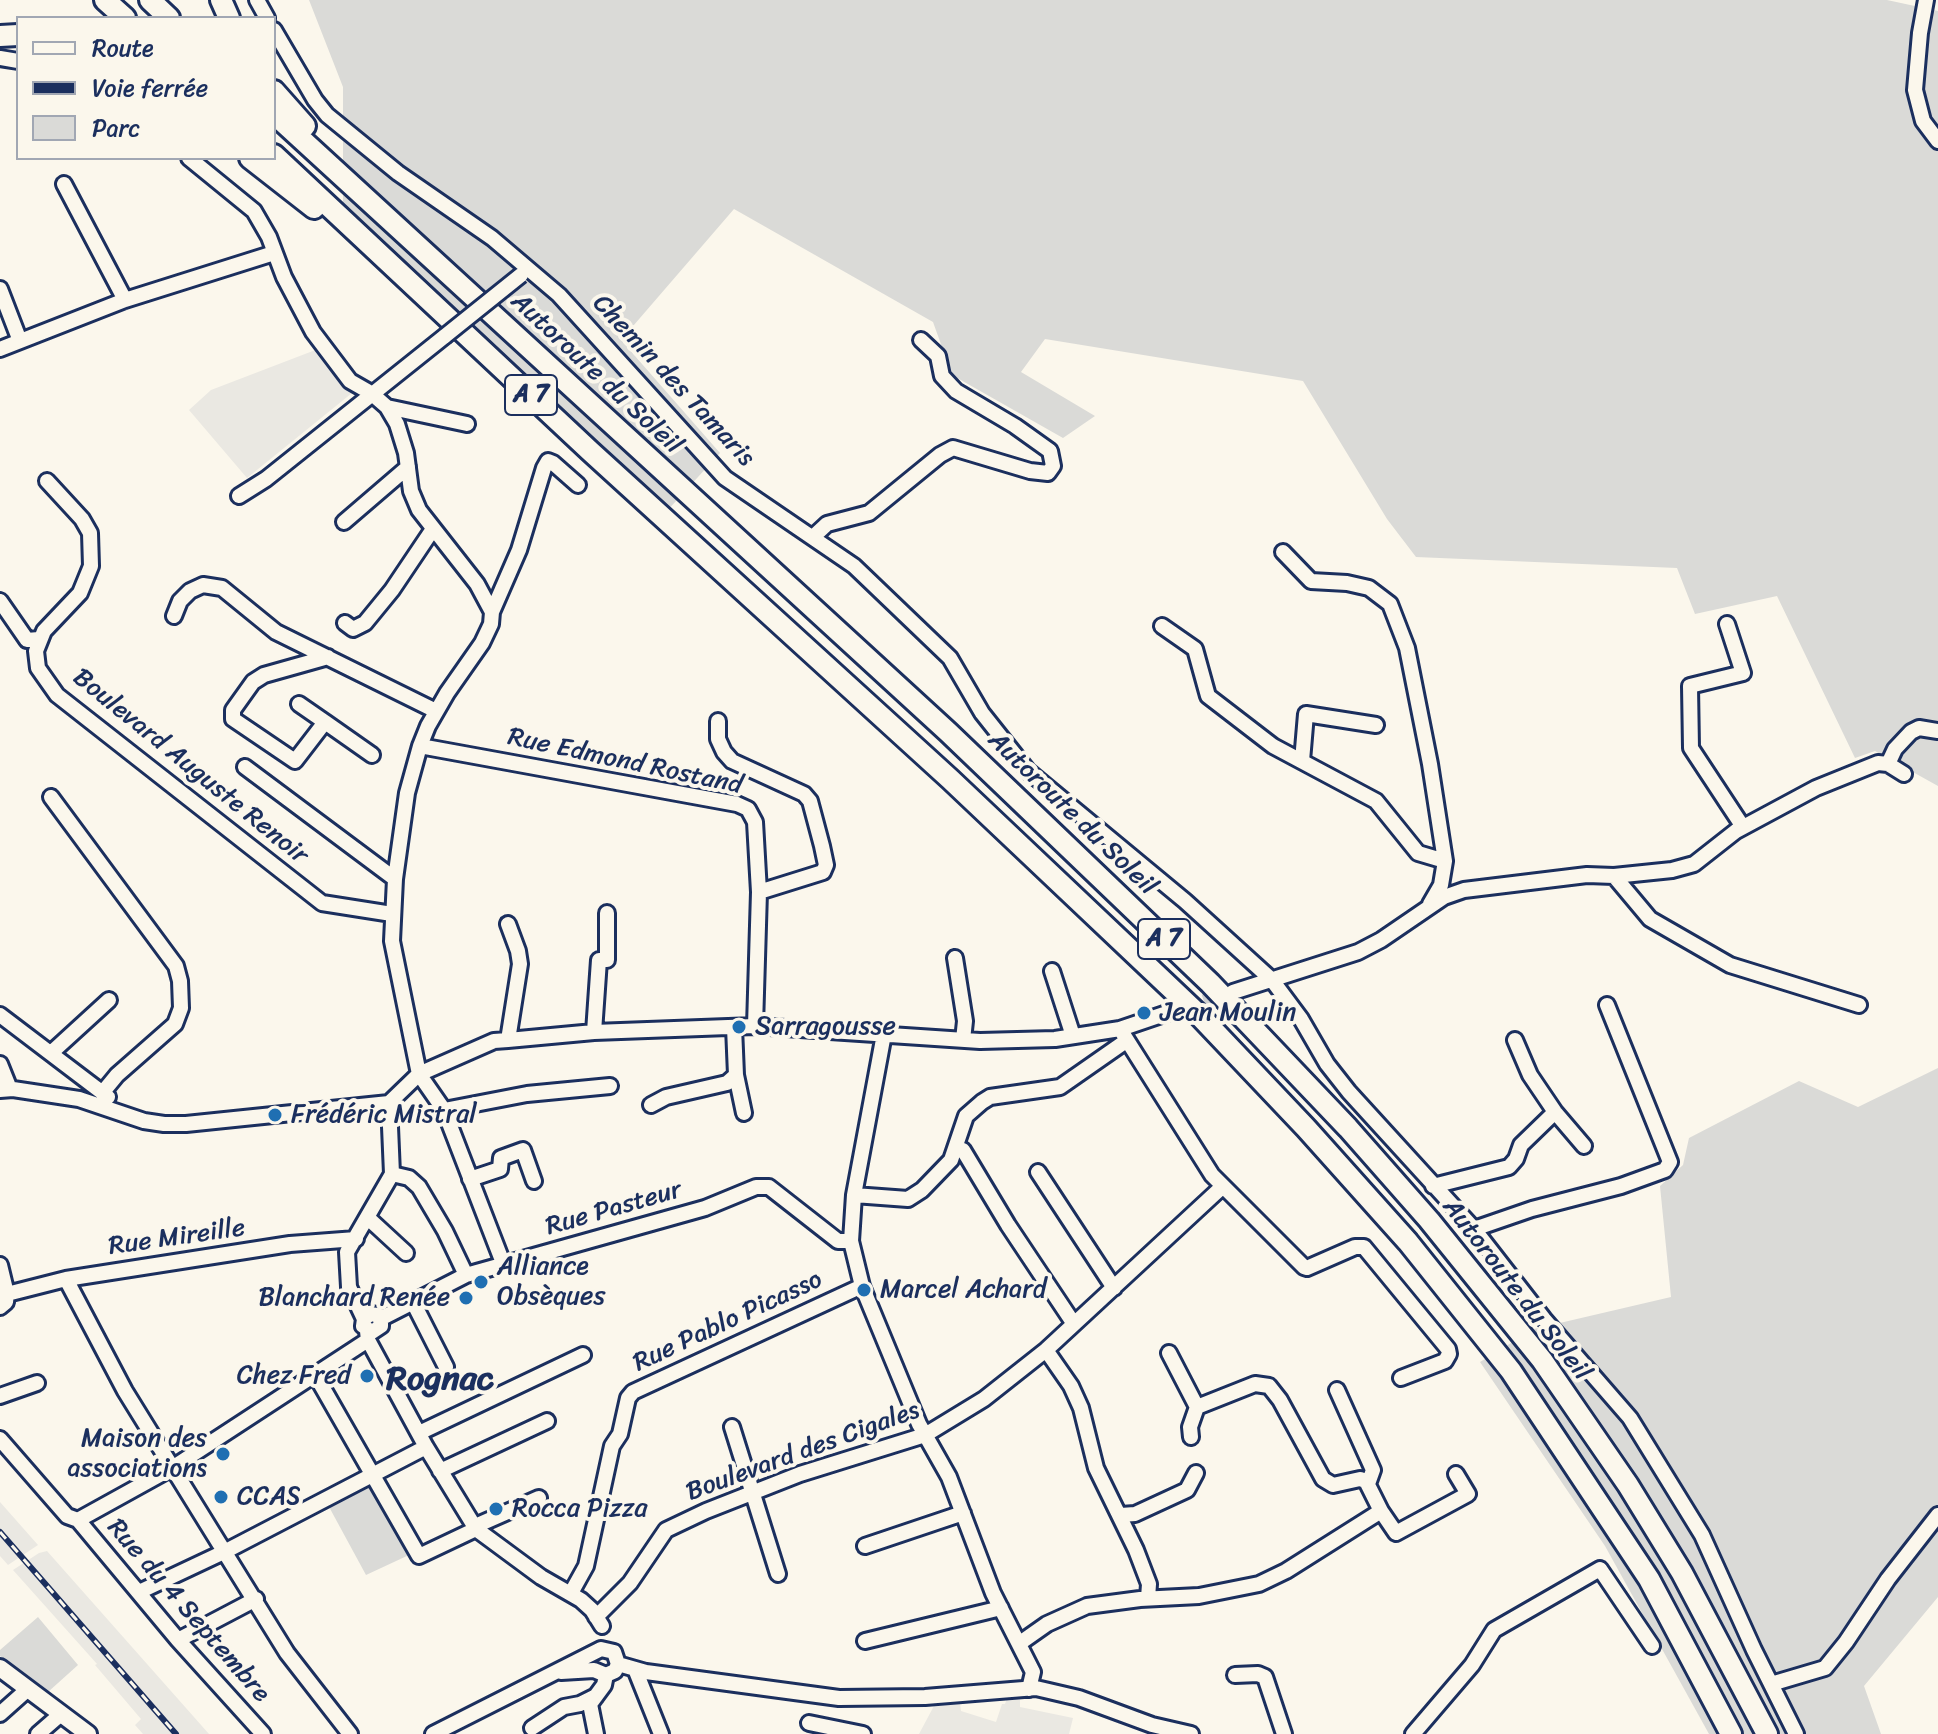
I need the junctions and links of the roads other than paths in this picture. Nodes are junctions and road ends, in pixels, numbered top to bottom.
1 (105, 0) edge
2 (150, 0) edge
3 (1926, 0) edge
4 (123, 16) edge
5 (167, 16) edge
6 (276, 33) edge
7 (276, 93) edge
8 (276, 116) edge
9 (1938, 141) edge
10 (276, 157) edge
11 (191, 160) edge
12 (253, 160) edge
13 (64, 184) dead end
14 (274, 253) junction
15 (430, 255) junction
16 (525, 272) junction
17 (406, 278) junction
18 (0, 289) edge
19 (125, 300) junction
20 (921, 340) dead end
21 (20, 341) junction
22 (0, 349) edge
23 (371, 393) junction
24 (387, 407) junction
25 (467, 424) dead end
26 (408, 467) junction
27 (47, 481) dead end
28 (578, 485) dead end
29 (239, 496) dead end
30 (344, 522) dead end
31 (433, 529) junction
32 (813, 537) junction
33 (1283, 552) dead end
34 (0, 601) edge
35 (492, 612) junction
36 (174, 616) dead end
37 (345, 623) dead end
38 (1727, 624) dead end
39 (1162, 626) dead end
40 (39, 639) junction
41 (328, 657) junction
42 (299, 704) dead end
43 (436, 711) junction
44 (718, 721) dead end
45 (325, 722) junction
46 (1376, 725) dead end
47 (1938, 731) edge
48 (420, 746) junction
49 (372, 755) dead end
50 (1302, 761) junction
51 (1888, 764) junction
52 (245, 767) dead end
53 (1904, 774) dead end
54 (51, 797) dead end
55 (1743, 827) junction
56 (1445, 861) junction
57 (1614, 876) junction
58 (395, 879) junction
59 (759, 892) junction
60 (1427, 909) junction
61 (607, 913) dead end
62 (392, 914) junction
63 (508, 924) dead end
64 (955, 958) dead end
65 (1052, 971) dead end
66 (1272, 980) junction
67 (1233, 992) tunnel mouth
68 (109, 1000) dead end
69 (1607, 1005) dead end
70 (1859, 1005) dead end
71 (1176, 1010) tunnel mouth
72 (0, 1015) edge
73 (755, 1026) junction
74 (734, 1027) junction
75 (594, 1032) junction
76 (884, 1034) junction
77 (1123, 1035) junction
78 (1073, 1036) junction
79 (508, 1040) junction
80 (963, 1040) junction
81 (1515, 1040) dead end
82 (51, 1053) junction
83 (0, 1064) edge
84 (419, 1074) junction
85 (736, 1075) junction
86 (610, 1086) dead end
87 (5, 1090) edge
88 (103, 1092) junction
89 (389, 1103) junction
90 (651, 1105) dead end
91 (444, 1110) junction
92 (1555, 1112) junction
93 (121, 1113) junction
94 (744, 1113) dead end
95 (1584, 1146) dead end
96 (963, 1150) dead end
97 (1038, 1172) dead end
98 (392, 1174) junction
99 (470, 1179) junction
100 (534, 1181) dead end
101 (1433, 1186) junction
102 (1222, 1187) junction
103 (854, 1195) junction
104 (368, 1218) junction
105 (1474, 1229) junction
106 (356, 1239) junction
107 (851, 1241) junction
108 (406, 1253) dead end
109 (503, 1263) junction
110 (0, 1265) edge
111 (466, 1275) junction
112 (66, 1279) junction
113 (862, 1286) junction
114 (1114, 1288) junction
115 (4, 1300) edge
116 (413, 1302) junction
117 (1074, 1324) junction
118 (366, 1330) junction
119 (1046, 1350) junction
120 (1169, 1353) dead end
121 (583, 1355) dead end
122 (446, 1367) dead end
123 (316, 1376) junction
124 (1401, 1378) dead end
125 (37, 1383) dead end
126 (1337, 1390) dead end
127 (0, 1396) edge
128 (1197, 1407) junction
129 (547, 1421) dead end
130 (732, 1427) dead end
131 (419, 1433) junction
132 (925, 1435) junction
133 (1191, 1437) dead end
134 (0, 1439) edge
135 (426, 1447) junction
136 (172, 1468) junction
137 (440, 1471) junction
138 (1196, 1473) dead end
139 (1456, 1474) dead end
140 (374, 1475) junction
141 (1368, 1484) junction
142 (751, 1492) junction
143 (539, 1498) dead end
144 (1381, 1511) junction
145 (963, 1513) junction
146 (1121, 1515) junction
147 (1938, 1515) edge
148 (78, 1520) junction
149 (476, 1529) junction
150 (865, 1546) dead end
151 (226, 1551) junction
152 (778, 1574) dead end
153 (566, 1590) junction
154 (139, 1592) junction
155 (1148, 1598) junction
156 (256, 1599) junction
157 (1001, 1608) junction
158 (599, 1621) junction
159 (178, 1640) junction
160 (865, 1641) dead end
161 (1020, 1643) junction
162 (1652, 1646) dead end
163 (607, 1654) junction
164 (0, 1668) edge
165 (635, 1669) junction
166 (552, 1673) junction
167 (600, 1673) junction
168 (1235, 1675) dead end
169 (1771, 1684) junction
170 (28, 1689) junction
171 (1029, 1689) junction
172 (596, 1696) junction
173 (0, 1714) edge
174 (61, 1714) junction
175 (809, 1723) dead end
176 (532, 1728) dead end
177 (38, 1734) edge
178 (88, 1734) edge
179 (263, 1734) edge
180 (350, 1734) edge
181 (433, 1734) edge
182 (596, 1734) edge
183 (661, 1734) edge
184 (863, 1734) edge
185 (1191, 1734) edge
186 (1284, 1734) edge
187 (1413, 1734) edge
188 (1731, 1734) edge
189 (1767, 1734) edge
190 (1796, 1734) edge

1 - 4 highway
2 - 5 highway
3 - 9 street
6 - 16 street, Chemin des Tamaris
7 - 15 highway
8 - 15 highway, Autoroute du Soleil / A 7
10 - 17 highway, Autoroute du Soleil / A 7
11 - 14 street
12 - 17 highway
13 - 19 street
14 - 19 street
14 - 23 street
15 - 189 highway, Autoroute du Soleil / A 7
16 - 23 street, bridge
16 - 32 street, Chemin des Tamaris
17 - 188 highway, Autoroute du Soleil / A 7
18 - 21 street
19 - 21 street
20 - 32 street
21 - 22 street
23 - 24 street
23 - 29 street
24 - 25 street
24 - 26 street
26 - 30 street
26 - 31 street
27 - 40 street
28 - 35 street
31 - 35 street
31 - 37 street
32 - 66 street, Chemin des Tamaris
33 - 56 street
34 - 40 street
35 - 43 street
36 - 41 street
38 - 55 street
39 - 50 street
40 - 62 street, Boulevard Auguste Renoir
41 - 43 street
41 - 45 street
42 - 45 street
43 - 48 street
44 - 59 street
45 - 49 street
46 - 50 street
47 - 51 street
48 - 58 street
48 - 59 street, Rue Edmond Rostand
50 - 56 street
51 - 53 street
51 - 55 street
52 - 58 street
54 - 88 street
55 - 57 street
56 - 60 street
57 - 60 street
57 - 70 street
58 - 62 street
59 - 73 street, Rue Edmond Rostand
60 - 66 street
61 - 75 street
62 - 84 street
63 - 79 street
64 - 80 street
65 - 78 street
66 - 67 street
66 - 101 street, Chemin des Tamaris
68 - 82 street
69 - 105 street
71 - 77 street
72 - 82 street
73 - 74 street
73 - 76 street
74 - 75 street
74 - 85 street
75 - 79 street
76 - 80 street
76 - 103 street
77 - 78 street
77 - 102 street
77 - 103 street
78 - 80 street
79 - 84 street
81 - 92 street
82 - 88 street
83 - 87 street
84 - 89 street
84 - 91 street
85 - 90 street
85 - 94 street
86 - 91 street
87 - 93 street
88 - 93 street
89 - 93 street
89 - 98 street
91 - 99 street
92 - 95 street
92 - 101 street
96 - 117 street
97 - 114 street
98 - 104 street
98 - 111 street
99 - 100 street
99 - 109 street
101 - 105 street, Chemin des Tamaris
102 - 114 street, Boulevard des Cigales
102 - 124 street
103 - 107 street
104 - 106 street
104 - 108 street
105 - 169 street, Chemin des Tamaris
106 - 112 street, Rue Mireille
106 - 118 street
107 - 109 street, Rue Pasteur
107 - 113 street
109 - 111 street, Rue Pasteur
110 - 115 street
111 - 116 street, Rue Pasteur
112 - 115 street, Rue Mireille
112 - 136 street
113 - 132 street
113 - 153 street, Rue Pablo Picasso
114 - 117 street, Boulevard des Cigales
116 - 118 street, Rue Pasteur
116 - 122 street
117 - 119 street, Boulevard des Cigales
118 - 123 street
118 - 131 street
119 - 132 street, Boulevard des Cigales
119 - 146 street
120 - 128 street
121 - 131 street
123 - 136 street
123 - 140 street
125 - 127 street
126 - 141 street
128 - 133 street
128 - 141 street
129 - 137 street
130 - 142 street
131 - 135 street
132 - 142 street, Boulevard des Cigales
132 - 145 street
134 - 148 street, Rue du 4 Septembre
135 - 137 street
135 - 140 street
136 - 148 street
136 - 151 street
137 - 149 street
138 - 146 street
139 - 144 street
140 - 149 street
140 - 151 street
141 - 144 street
142 - 152 street
142 - 158 street, Boulevard des Cigales
143 - 149 street
144 - 155 street
145 - 150 street
145 - 157 street
146 - 155 street
147 - 169 street
148 - 154 street, Rue du 4 Septembre
149 - 153 street
151 - 154 street
151 - 156 street
153 - 158 street
154 - 159 street, Rue du 4 Septembre
155 - 161 street
156 - 159 street
156 - 180 street
157 - 160 street
157 - 161 street
158 - 163 street
159 - 179 street, Rue du 4 Septembre
161 - 171 street
162 - 187 street
163 - 165 street
163 - 166 street
163 - 167 street
163 - 167 street
164 - 170 main road
165 - 171 street
165 - 183 street
166 - 167 street
166 - 181 street
167 - 172 street
168 - 186 street
169 - 190 street, Chemin des Tamaris
170 - 173 street
170 - 174 main road
171 - 185 street
172 - 176 street
172 - 182 street
174 - 177 street
174 - 178 main road
175 - 184 street

